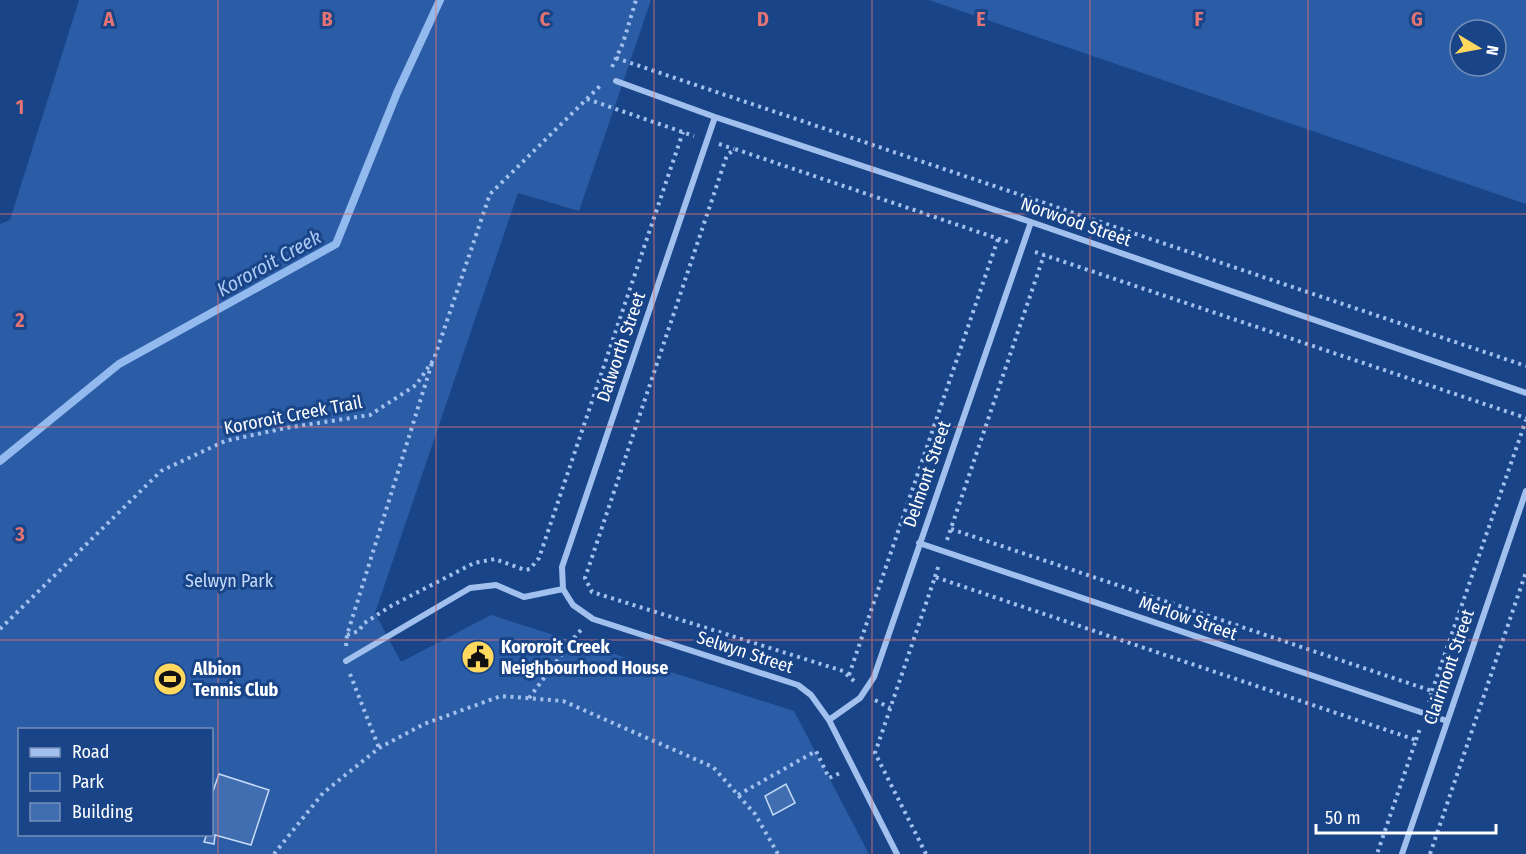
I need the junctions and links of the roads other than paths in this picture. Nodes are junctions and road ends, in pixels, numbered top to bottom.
1 (616, 81) dead end
2 (715, 117) junction
3 (1031, 222) junction
4 (1526, 393) edge
5 (1526, 491) edge
6 (919, 543) junction
7 (563, 589) junction
8 (346, 661) road end
9 (829, 720) junction
10 (1447, 721) junction
11 (897, 854) edge
12 (1402, 854) edge

1 - 2 street, Norwood Street
2 - 3 street, Norwood Street
2 - 7 street, Dalworth Street
3 - 4 street, Norwood Street
3 - 6 street, Delmont Street
5 - 10 street, Clairmont Street
6 - 9 street, Delmont Street
6 - 10 street, Merlow Street
7 - 8 street
7 - 9 street, Selwyn Street
9 - 11 street, Selwyn Street
10 - 12 street, Clairmont Street

